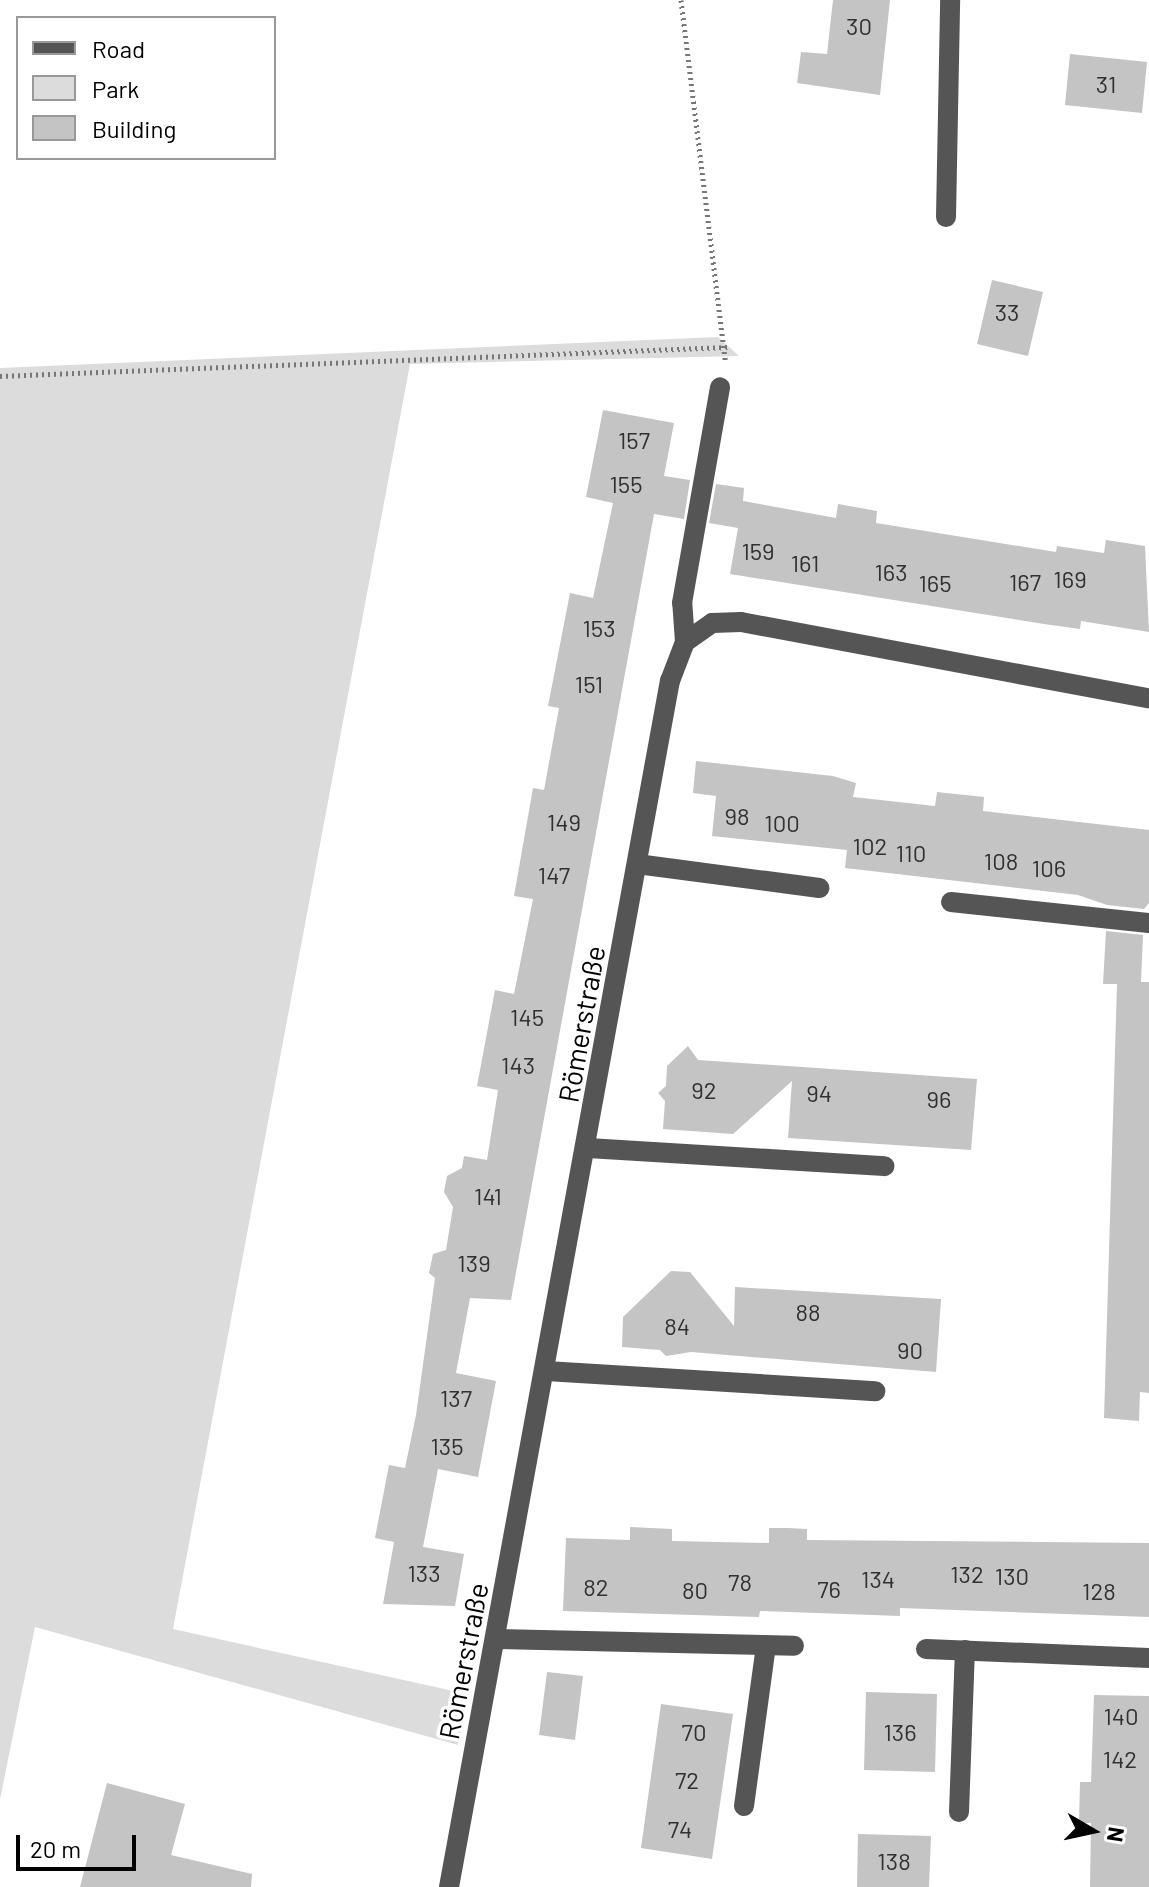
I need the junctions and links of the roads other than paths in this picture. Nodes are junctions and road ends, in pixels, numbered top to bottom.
1 (950, 0) edge
2 (946, 217) dead end
3 (720, 387) road end
4 (685, 642) junction
5 (1149, 698) edge
6 (637, 864) junction
7 (819, 888) dead end
8 (951, 902) dead end
9 (1149, 923) edge
10 (588, 1148) junction
11 (884, 1166) dead end
12 (546, 1371) junction
13 (875, 1391) dead end
14 (495, 1639) junction
15 (766, 1646) junction
16 (794, 1646) dead end
17 (926, 1649) dead end
18 (965, 1650) junction
19 (1149, 1658) edge
20 (744, 1806) dead end
21 (959, 1812) dead end
22 (449, 1887) edge

1 - 2 street
3 - 4 street
4 - 5 street
4 - 6 street, Römerstraße
6 - 7 street
6 - 10 street, Römerstraße
8 - 9 street
10 - 11 street
10 - 12 street, Römerstraße
12 - 13 street
12 - 14 street, Römerstraße
14 - 15 street
14 - 22 street, Römerstraße
15 - 16 street
15 - 20 street
17 - 18 street
18 - 19 street
18 - 21 street

